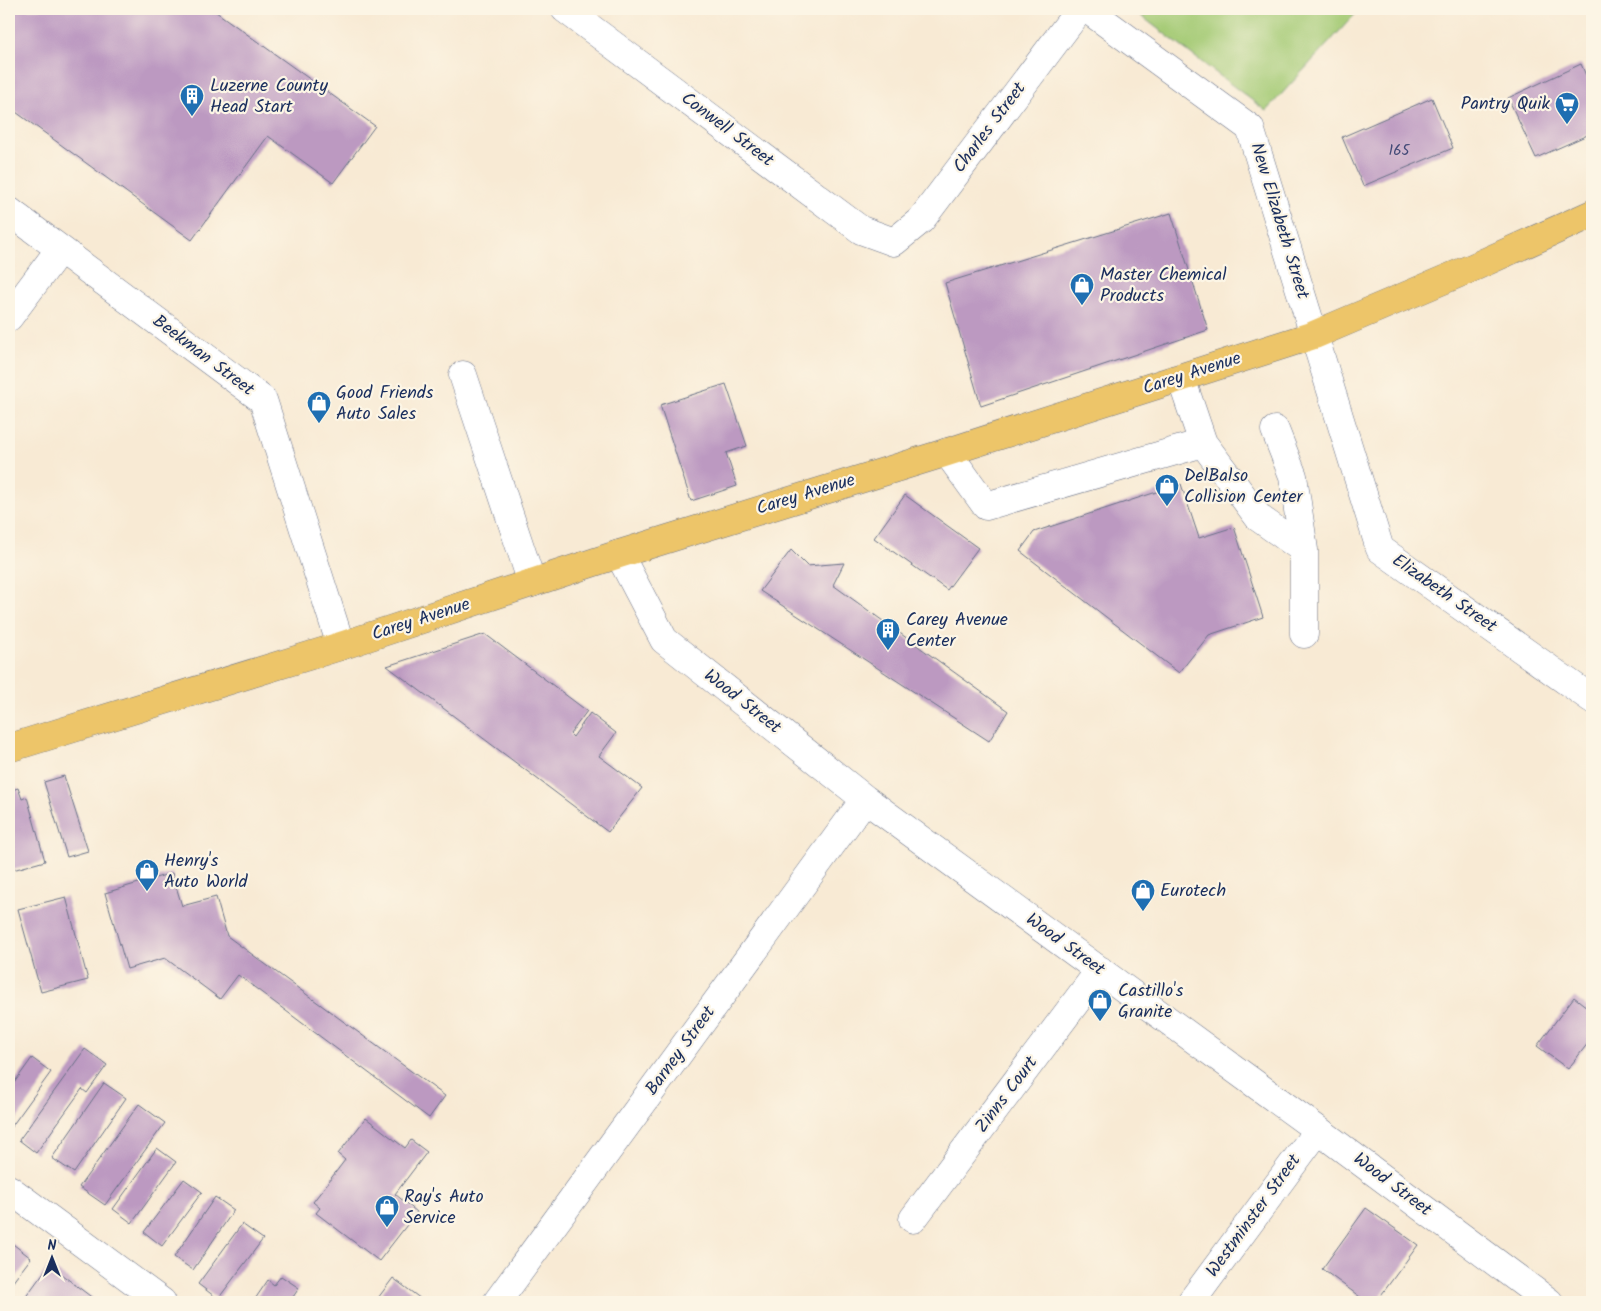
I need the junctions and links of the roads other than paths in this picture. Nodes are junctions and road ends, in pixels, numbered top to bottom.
1 (565, 9) edge
2 (1080, 9) edge
3 (1087, 9) edge
4 (9, 210) edge
5 (1592, 214) edge
6 (894, 242) joint
7 (60, 248) junction
8 (9, 317) edge
9 (1314, 335) junction
10 (463, 375) dead end
11 (1181, 378) junction
12 (1275, 430) dead end
13 (1203, 443) junction
14 (947, 452) junction
15 (1304, 550) junction
16 (619, 554) junction
17 (532, 583) junction
18 (1304, 634) dead end
19 (341, 646) junction
20 (1592, 699) edge
21 (9, 748) edge
22 (865, 799) junction
23 (1100, 970) junction
24 (1318, 1130) junction
25 (9, 1189) edge
26 (913, 1219) dead end
27 (162, 1302) edge
28 (497, 1302) edge
29 (1190, 1302) edge
30 (1549, 1302) edge

1 - 6 street, Conwell Street
2 - 6 street, Charles Street
3 - 9 street, New Elizabeth Street
4 - 7 street, Beekman Street
5 - 9 main road, Carey Avenue
7 - 8 street
7 - 19 street, Beekman Street
9 - 11 main road, Carey Avenue
9 - 20 street, Elizabeth Street
10 - 17 street
11 - 13 street
11 - 14 main road, Carey Avenue
12 - 15 street
13 - 14 street
13 - 15 street
14 - 16 main road, Carey Avenue
15 - 18 street
16 - 17 main road, Carey Avenue
16 - 22 street, Wood Street
17 - 19 main road, Carey Avenue
19 - 21 main road, Carey Avenue
22 - 23 street, Wood Street
22 - 28 street, Barney Street
23 - 24 street, Wood Street
23 - 26 street, Zinns Court
24 - 29 street, Westminster Street
24 - 30 street, Wood Street
25 - 27 street

